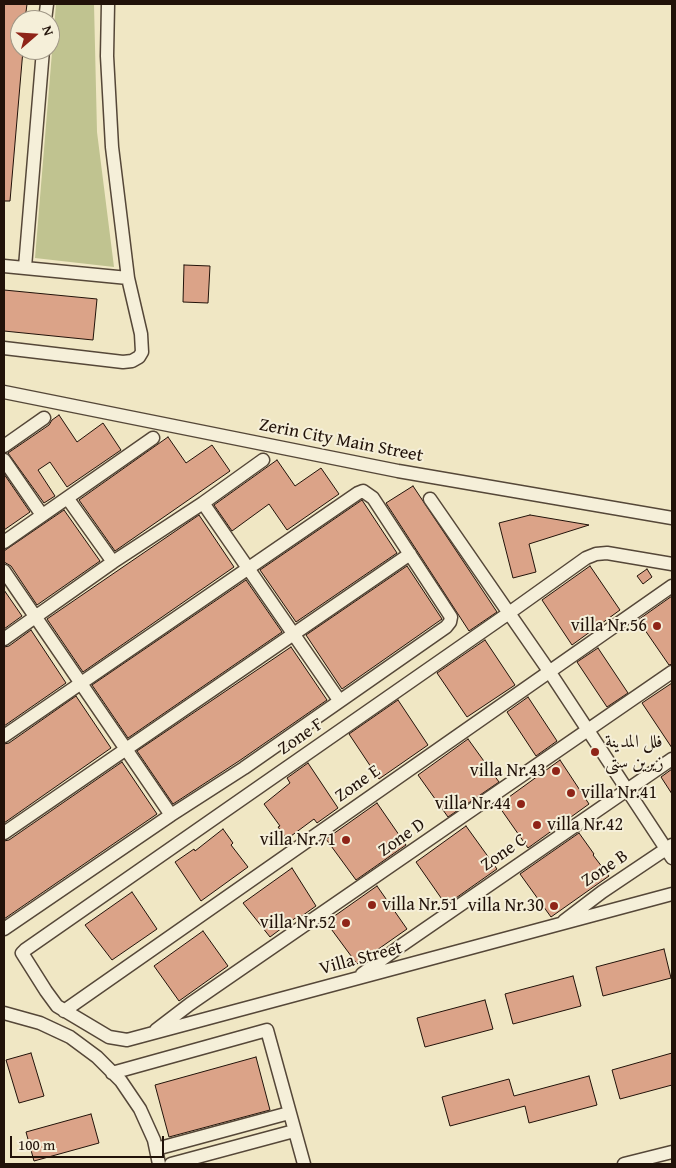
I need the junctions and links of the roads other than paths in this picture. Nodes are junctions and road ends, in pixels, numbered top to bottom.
1 (108, 4) edge
2 (42, 60) edge
3 (4, 266) edge
4 (25, 267) junction
5 (128, 278) junction
6 (4, 348) edge
7 (4, 392) edge
8 (44, 418) dead end
9 (153, 438) dead end
10 (4, 446) edge
11 (4, 460) edge
12 (263, 460) dead end
13 (68, 498) junction
14 (430, 500) dead end
15 (203, 503) junction
16 (42, 516) junction
17 (672, 518) edge
18 (4, 542) edge
19 (410, 554) junction
20 (113, 562) junction
21 (672, 564) edge
22 (248, 569) junction
23 (4, 571) edge
24 (672, 586) edge
25 (509, 613) junction
26 (36, 617) junction
27 (293, 634) junction
28 (4, 639) edge
29 (549, 671) junction
30 (672, 672) edge
31 (81, 683) junction
32 (339, 700) junction
33 (588, 731) junction
34 (4, 736) edge
35 (127, 748) junction
36 (672, 759) edge
37 (627, 790) junction
38 (171, 815) junction
39 (4, 833) edge
40 (670, 851) edge
41 (672, 894) edge
42 (560, 924) junction
43 (4, 929) edge
44 (357, 978) junction
45 (64, 1011) junction
46 (4, 1013) edge
47 (152, 1033) junction
48 (109, 1037) junction
49 (98, 1057) junction
50 (112, 1072) junction
51 (289, 1113) junction
52 (294, 1130) junction
53 (156, 1149) junction
54 (672, 1152) edge
55 (159, 1164) edge
56 (171, 1164) edge
57 (304, 1164) edge
58 (624, 1164) edge

1 - 5 street
2 - 4 street
3 - 4 street
4 - 5 street
5 - 6 street
7 - 17 street, Zerin City Main Street
8 - 10 street
9 - 13 street
11 - 16 street
12 - 15 street
13 - 16 street
13 - 20 street
14 - 25 street
15 - 20 street
15 - 22 street
16 - 18 street
19 - 22 street
19 - 27 street
19 - 32 street
20 - 26 street
21 - 25 street, Zone F
22 - 27 street
22 - 31 street
23 - 26 street
24 - 29 street, Zone E
25 - 29 street
25 - 45 street, Zone F
26 - 28 street
26 - 31 street
27 - 32 street
27 - 35 street
29 - 33 street
29 - 45 street, Zone E
30 - 33 street, Zone D
31 - 34 street
31 - 35 street
32 - 38 street
33 - 37 street
33 - 47 street, Zone D
35 - 38 street
35 - 39 street
36 - 37 street, Zone C
37 - 40 street
37 - 44 street, Zone C
38 - 43 street
40 - 42 street, Zone B
41 - 42 street, Villa Street
42 - 44 street, Villa Street
44 - 47 street, Villa Street
45 - 48 street, Villa Street
46 - 49 street
47 - 48 street, Villa Street
48 - 49 street
49 - 50 street
50 - 51 street
50 - 53 street
51 - 52 street
51 - 53 street
52 - 56 street
52 - 57 street
53 - 55 street
54 - 58 street

